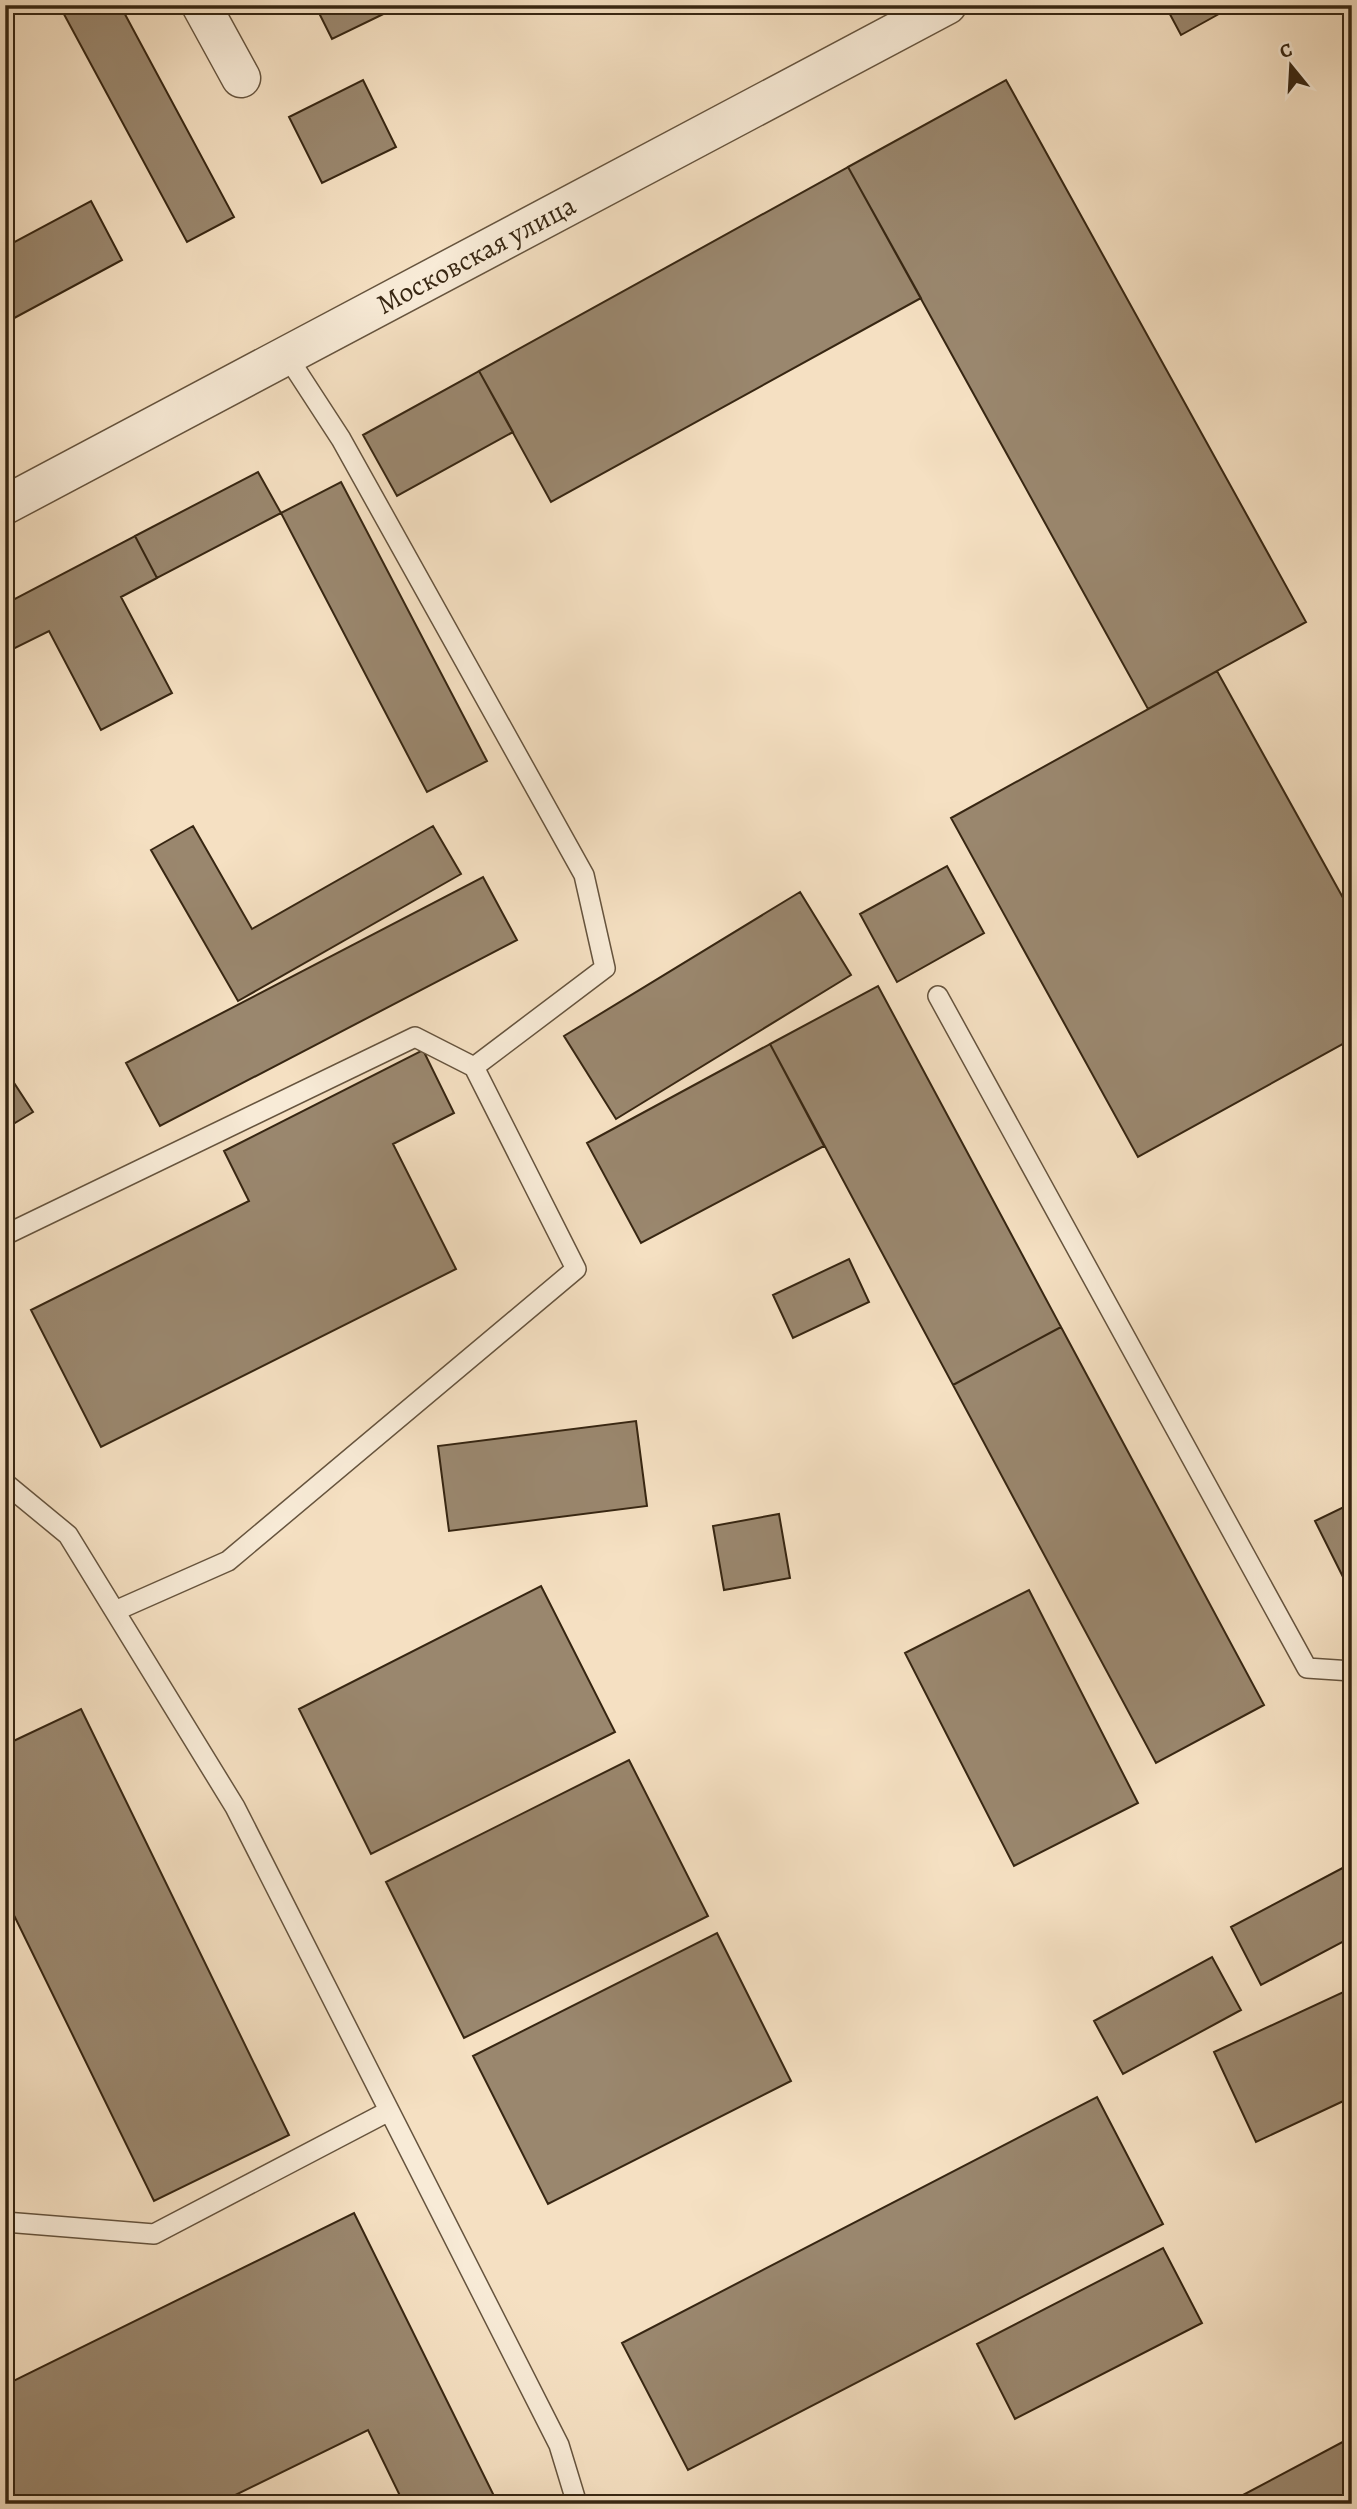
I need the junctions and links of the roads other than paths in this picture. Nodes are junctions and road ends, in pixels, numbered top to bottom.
1 (201, 5) edge
2 (947, 5) edge
3 (241, 78) dead end
4 (287, 356) junction
5 (5, 505) edge
6 (937, 996) dead end
7 (474, 1067) junction
8 (5, 1235) edge
9 (5, 1483) edge
10 (115, 1611) junction
11 (1352, 1671) edge
12 (389, 2111) junction
13 (5, 2222) edge
14 (577, 2504) edge

1 - 3 street
2 - 4 street, Московская улица
4 - 5 street, Московская улица
4 - 7 lane
6 - 11 lane
7 - 8 lane
7 - 10 lane
9 - 10 lane
10 - 12 lane
12 - 13 lane
12 - 14 lane

